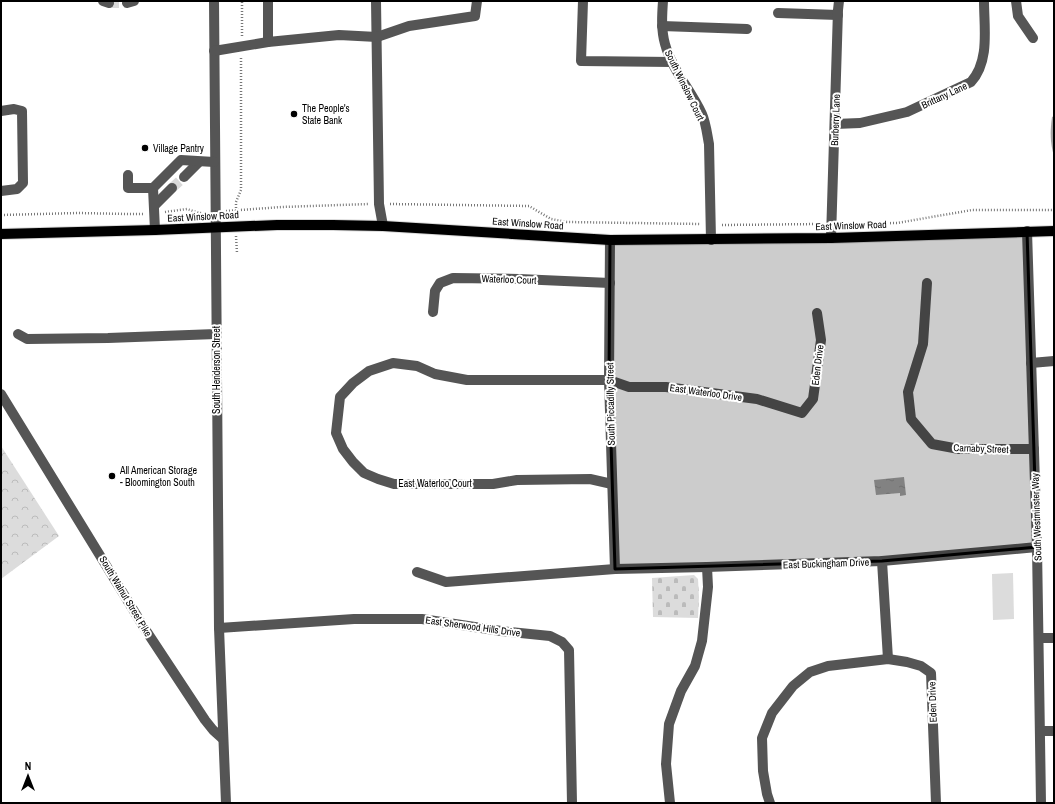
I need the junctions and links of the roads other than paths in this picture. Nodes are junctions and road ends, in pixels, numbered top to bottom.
1 (214, 1) edge
2 (268, 1) edge
3 (376, 1) edge
4 (477, 1) edge
5 (583, 1) edge
6 (663, 1) edge
7 (840, 1) edge
8 (984, 1) edge
9 (1016, 1) edge
10 (778, 13) dead end
11 (838, 15) junction
12 (662, 26) junction
13 (747, 29) dead end
14 (377, 37) junction
15 (1033, 38) dead end
16 (268, 42) junction
17 (214, 51) junction
18 (672, 62) junction
19 (1, 110) edge
20 (835, 124) junction
21 (200, 162) junction
22 (214, 162) junction
23 (128, 175) dead end
24 (184, 177) tunnel mouth
25 (153, 188) junction
26 (172, 188) tunnel mouth
27 (1, 191) edge
28 (154, 210) junction
29 (383, 226) junction
30 (215, 228) junction
31 (155, 230) junction
32 (1054, 230) edge
33 (1027, 231) junction
34 (1, 234) edge
35 (831, 238) junction
36 (610, 240) junction
37 (711, 240) junction
38 (610, 283) junction
39 (927, 283) dead end
40 (433, 312) dead end
41 (817, 314) dead end
42 (18, 334) dead end
43 (216, 334) junction
44 (1054, 361) edge
45 (1031, 363) junction
46 (609, 380) junction
47 (1, 394) edge
48 (802, 413) joint
49 (1034, 449) junction
50 (612, 484) junction
51 (1037, 547) junction
52 (882, 561) junction
53 (707, 567) junction
54 (614, 569) junction
55 (417, 572) dead end
56 (219, 628) junction
57 (1039, 638) junction
58 (1054, 638) edge
59 (888, 659) junction
60 (1040, 731) junction
61 (1054, 731) edge
62 (223, 739) junction
63 (226, 803) edge
64 (572, 803) edge
65 (670, 803) edge
66 (770, 803) edge
67 (936, 803) edge
68 (1041, 803) edge

1 - 17 street, South Henderson Street
2 - 16 street
3 - 14 street
4 - 14 street
5 - 18 street
6 - 12 street, South Winslow Court
7 - 11 street, Burberry Lane
8 - 20 street, Brittany Lane
9 - 15 street
10 - 11 street
11 - 20 street, Burberry Lane
12 - 13 street
12 - 18 street, South Winslow Court
14 - 16 street
14 - 29 street
16 - 17 street
17 - 22 street, South Henderson Street
18 - 37 street, South Winslow Court
19 - 27 street
20 - 35 street, Burberry Lane
21 - 22 street
21 - 24 street
21 - 25 street
22 - 30 street, South Henderson Street
23 - 25 street
25 - 28 street
26 - 28 street
28 - 31 street
29 - 30 main road, East Winslow Road
29 - 36 main road, East Winslow Road
30 - 31 main road, East Winslow Road
30 - 43 street, South Henderson Street
31 - 34 main road, East Winslow Road
32 - 33 main road, East Winslow Road
33 - 35 main road, East Winslow Road
33 - 45 street, South Westminster Way
35 - 37 main road, East Winslow Road
36 - 37 main road, East Winslow Road
36 - 38 street, South Piccadilly Street
38 - 40 street, Waterloo Court
38 - 46 street, South Piccadilly Street
39 - 49 street, Carnaby Street
41 - 48 street, Eden Drive
42 - 43 street
43 - 56 street, South Henderson Street
44 - 45 street
45 - 49 street, South Westminster Way
46 - 48 street, East Waterloo Drive
46 - 50 street, South Piccadilly Street
46 - 50 street, East Waterloo Court
47 - 62 street, South Walnut Street Pike
49 - 51 street, South Westminster Way
50 - 54 street, South Piccadilly Street
51 - 52 street, East Buckingham Drive
51 - 57 street, South Westminster Way
52 - 53 street, East Buckingham Drive
52 - 59 street
53 - 54 street, East Buckingham Drive
53 - 65 street
54 - 55 street
56 - 62 street, South Henderson Street
56 - 64 street, East Sherwood Hills Drive
57 - 58 street
57 - 60 street, South Westminster Way
59 - 66 street
59 - 67 street, Eden Drive
60 - 61 street
60 - 68 street, South Westminster Way
62 - 63 street

